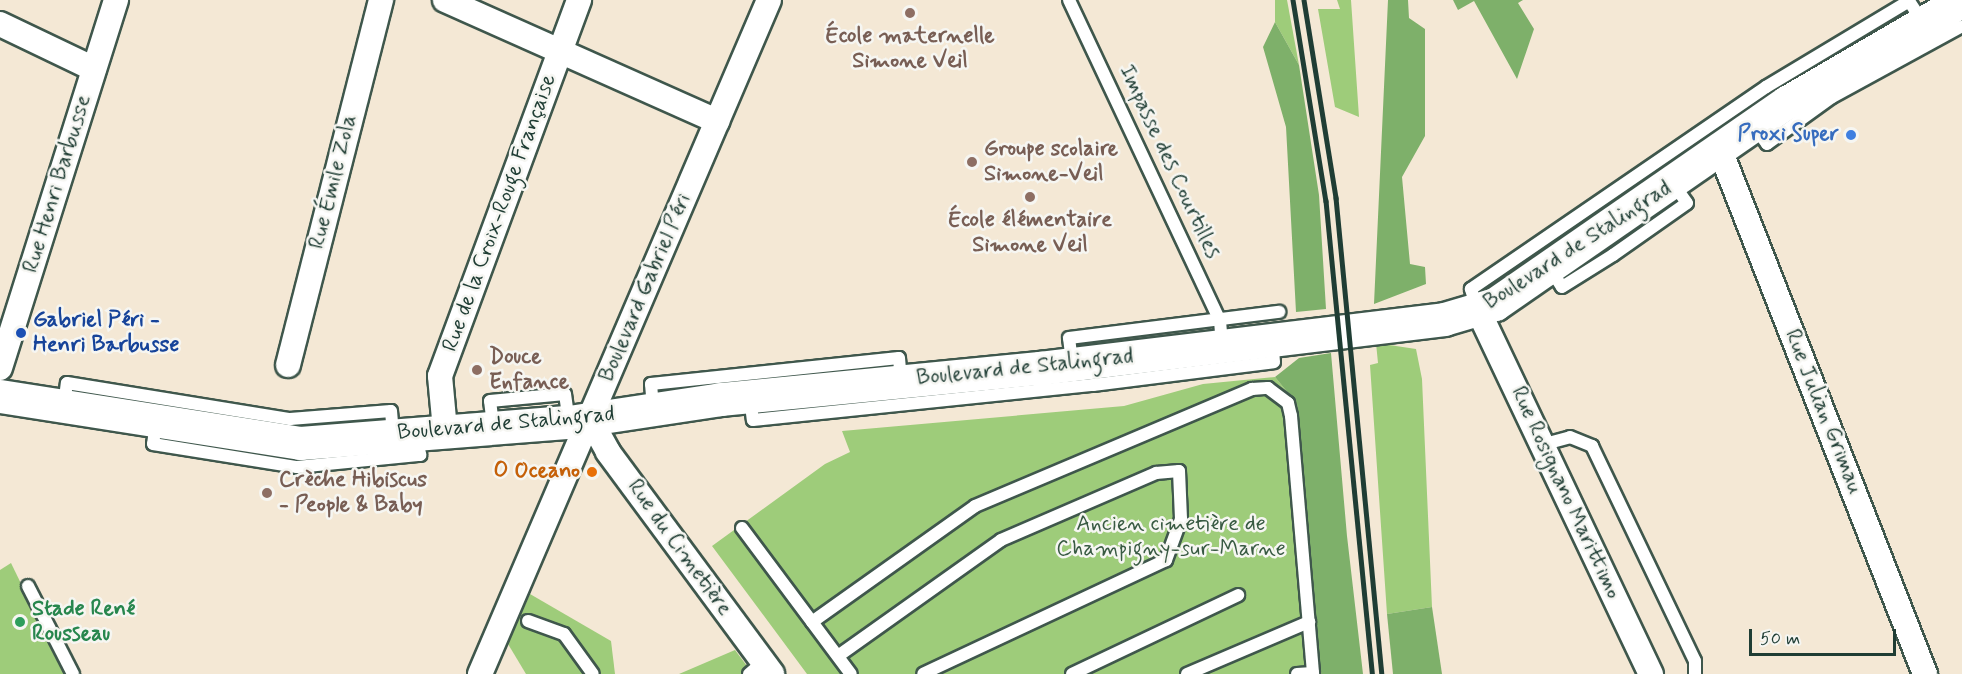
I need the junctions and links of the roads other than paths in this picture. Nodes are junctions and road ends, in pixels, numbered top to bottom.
1 (116, 0) edge
2 (381, 0) edge
3 (445, 0) edge
4 (579, 0) edge
5 (768, 0) edge
6 (1069, 0) edge
7 (1962, 0) edge
8 (1922, 21) junction
9 (0, 24) edge
10 (1962, 26) edge
11 (561, 51) junction
12 (94, 69) junction
13 (717, 121) junction
14 (1754, 125) junction
15 (1720, 150) junction
16 (1479, 312) junction
17 (1275, 326) junction
18 (1221, 333) junction
19 (288, 365) dead end
20 (0, 368) edge
21 (918, 388) junction
22 (0, 396) edge
23 (64, 407) junction
24 (653, 407) junction
25 (579, 421) junction
26 (418, 432) junction
27 (1541, 445) junction
28 (742, 528) dead end
29 (28, 586) dead end
30 (1238, 595) dead end
31 (528, 621) dead end
32 (812, 622) junction
33 (1309, 622) junction
34 (838, 656) junction
35 (762, 670) edge
36 (73, 674) edge
37 (480, 674) edge
38 (593, 674) edge
39 (851, 674) edge
40 (922, 674) edge
41 (1072, 674) edge
42 (1187, 674) edge
43 (1297, 674) edge
44 (1313, 674) edge
45 (1651, 674) edge
46 (1695, 674) edge
47 (1925, 674) edge

1 - 12 street, Rue Henri Barbusse
2 - 19 street, Rue Émile Zola
3 - 11 street
4 - 11 street, Rue de la Croix-Rouge Française
5 - 13 street, Boulevard Gabriel Péri
6 - 18 lane, Impasse des Courtilles
7 - 8 main road, Boulevard de Stalingrad
8 - 14 main road, Boulevard de Stalingrad
8 - 16 lane
9 - 12 street
10 - 14 lane
11 - 13 street
11 - 26 street, Rue de la Croix-Rouge Française
12 - 20 street, Rue Henri Barbusse
13 - 25 street, Boulevard Gabriel Péri
14 - 15 main road, Boulevard de Stalingrad
15 - 16 main road, Boulevard de Stalingrad
15 - 47 street, Rue Julian Grimau
16 - 17 main road, Boulevard de Stalingrad
16 - 27 street, Rue Rosignano Marittimo
17 - 18 main road, Boulevard de Stalingrad
17 - 21 lane
18 - 21 main road, Boulevard de Stalingrad
21 - 24 main road, Boulevard de Stalingrad
21 - 24 lane
22 - 23 main road, Boulevard de Stalingrad
23 - 26 main road, Boulevard de Stalingrad
23 - 26 lane
24 - 25 main road, Boulevard de Stalingrad
25 - 26 main road, Boulevard de Stalingrad
25 - 35 street, Rue du Cimetière
25 - 37 street, Boulevard Gabriel Péri
27 - 45 street, Rue Rosignano Marittimo
27 - 46 lane
28 - 32 lane
29 - 36 lane
30 - 41 lane
31 - 38 lane
32 - 33 lane
32 - 34 lane
33 - 42 lane
33 - 44 lane
34 - 39 lane
34 - 40 lane
43 - 44 lane

